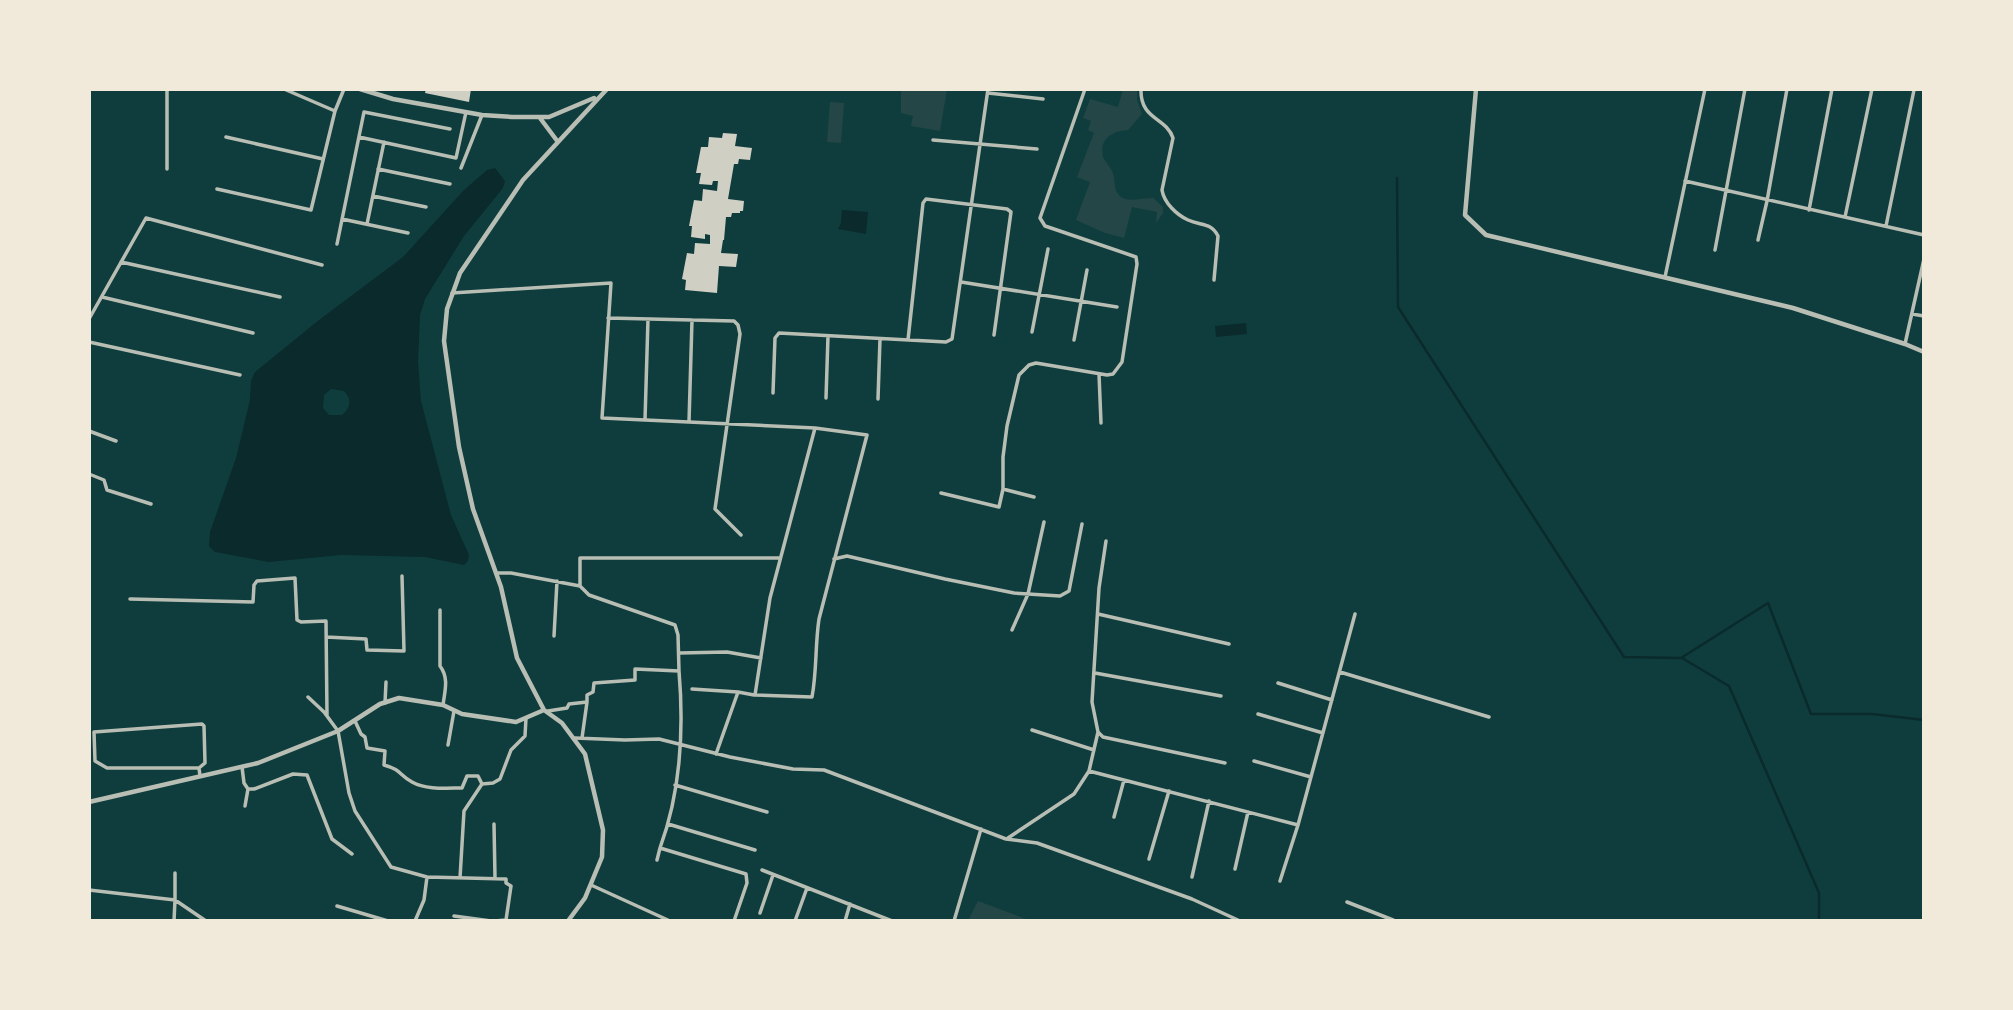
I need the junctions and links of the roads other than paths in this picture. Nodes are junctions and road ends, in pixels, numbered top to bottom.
1 (167, 89) edge
2 (284, 89) edge
3 (344, 89) edge
4 (360, 89) edge
5 (607, 89) edge
6 (1085, 89) edge
7 (1142, 89) edge
8 (1476, 89) edge
9 (1705, 89) edge
10 (1745, 89) edge
11 (1787, 89) edge
12 (1832, 89) edge
13 (1872, 89) edge
14 (1914, 90) edge
15 (988, 91) edge
16 (598, 97) junction
17 (1043, 99) dead end
18 (335, 111) junction
19 (466, 112) junction
20 (482, 115) junction
21 (539, 117) junction
22 (450, 129) dead end
23 (226, 137) dead end
24 (359, 137) junction
25 (933, 140) dead end
26 (384, 142) junction
27 (558, 142) junction
28 (981, 144) junction
29 (1037, 149) dead end
30 (323, 159) junction
31 (461, 168) dead end
32 (167, 169) dead end
33 (379, 169) junction
34 (1685, 181) junction
35 (450, 184) dead end
36 (217, 188) dead end
37 (1727, 191) junction
38 (373, 196) junction
39 (1767, 201) junction
40 (972, 204) junction
41 (425, 207) dead end
42 (1809, 210) junction
43 (1845, 218) junction
44 (342, 219) junction
45 (367, 224) junction
46 (1886, 226) junction
47 (408, 233) dead end
48 (1924, 235) edge
49 (1758, 240) dead end
50 (337, 244) dead end
51 (1048, 249) dead end
52 (1716, 250) dead end
53 (1924, 259) edge
54 (121, 262) junction
55 (322, 265) dead end
56 (1087, 270) dead end
57 (1665, 277) junction
58 (1214, 280) dead end
59 (961, 282) junction
60 (1000, 289) junction
61 (452, 293) junction
62 (1039, 295) junction
63 (102, 297) junction
64 (280, 297) dead end
65 (1081, 302) junction
66 (1118, 307) dead end
67 (1912, 314) junction
68 (1924, 316) edge
69 (608, 318) junction
70 (89, 319) edge
71 (648, 319) junction
72 (692, 320) junction
73 (1032, 332) dead end
74 (253, 333) dead end
75 (994, 335) dead end
76 (828, 336) junction
77 (880, 338) junction
78 (908, 340) junction
79 (1074, 340) dead end
80 (89, 342) edge
81 (1905, 344) junction
82 (1924, 352) edge
83 (1099, 374) junction
84 (240, 375) dead end
85 (773, 393) dead end
86 (826, 398) dead end
87 (878, 399) dead end
88 (645, 420) junction
89 (689, 422) junction
90 (1101, 423) dead end
91 (727, 424) junction
92 (815, 428) junction
93 (89, 431) edge
94 (116, 441) dead end
95 (89, 474) edge
96 (1003, 488) junction
97 (941, 494) dead end
98 (1034, 497) dead end
99 (151, 504) dead end
100 (1044, 522) dead end
101 (1082, 524) dead end
102 (741, 535) dead end
103 (1106, 541) dead end
104 (780, 558) junction
105 (834, 559) junction
106 (497, 573) junction
107 (402, 576) dead end
108 (557, 580) junction
109 (580, 586) junction
110 (1028, 594) junction
111 (130, 599) dead end
112 (440, 610) dead end
113 (1098, 614) junction
114 (1355, 614) dead end
115 (1012, 630) dead end
116 (554, 636) dead end
117 (327, 637) junction
118 (1229, 644) dead end
119 (679, 653) junction
120 (761, 657) junction
121 (679, 671) junction
122 (1339, 671) junction
123 (1095, 673) junction
124 (386, 682) dead end
125 (1278, 683) dead end
126 (692, 689) dead end
127 (738, 692) junction
128 (755, 695) junction
129 (1221, 696) dead end
130 (308, 697) dead end
131 (1332, 700) junction
132 (385, 702) junction
133 (587, 702) junction
134 (443, 705) junction
135 (454, 711) junction
136 (546, 711) junction
137 (1258, 714) dead end
138 (1489, 716) dead end
139 (327, 717) junction
140 (526, 718) junction
141 (355, 721) junction
142 (1032, 730) dead end
143 (338, 732) junction
144 (1098, 732) junction
145 (1323, 733) junction
146 (575, 738) junction
147 (582, 738) junction
148 (682, 744) junction
149 (448, 745) dead end
150 (1094, 750) junction
151 (716, 754) junction
152 (1254, 761) dead end
153 (1225, 763) dead end
154 (242, 767) junction
155 (199, 768) junction
156 (1089, 771) junction
157 (200, 776) junction
158 (1311, 777) junction
159 (1124, 780) junction
160 (482, 784) junction
161 (675, 785) junction
162 (248, 789) junction
163 (1169, 791) junction
164 (89, 802) edge
165 (1209, 802) junction
166 (245, 806) dead end
167 (767, 812) dead end
168 (1248, 812) junction
169 (1114, 817) dead end
170 (494, 824) dead end
171 (668, 824) junction
172 (1298, 825) junction
173 (981, 829) junction
174 (1006, 839) junction
175 (660, 848) junction
176 (755, 850) dead end
177 (352, 854) dead end
178 (1149, 859) dead end
179 (657, 860) dead end
180 (1235, 869) dead end
181 (762, 870) dead end
182 (175, 873) dead end
183 (773, 875) junction
184 (427, 877) junction
185 (1192, 877) dead end
186 (460, 878) junction
187 (495, 878) junction
188 (1280, 881) dead end
189 (591, 885) junction
190 (807, 888) junction
191 (89, 890) edge
192 (175, 900) junction
193 (1347, 902) dead end
194 (850, 904) junction
195 (337, 906) dead end
196 (760, 913) dead end
197 (454, 916) dead end
198 (1393, 920) edge
199 (174, 921) edge
200 (206, 921) edge
201 (388, 921) edge
202 (415, 921) edge
203 (493, 921) edge
204 (568, 921) edge
205 (670, 921) edge
206 (734, 921) edge
207 (795, 921) edge
208 (845, 921) edge
209 (892, 921) edge
210 (954, 921) edge
211 (1240, 921) edge

1 - 32 street
2 - 18 street
3 - 18 street
4 - 19 street
5 - 16 street
6 - 83 street
7 - 58 street
8 - 57 street
9 - 34 street
10 - 37 street
11 - 39 street
12 - 42 street
13 - 43 street
14 - 46 street
15 - 17 street
15 - 28 street
16 - 21 street
16 - 27 street
18 - 30 street
19 - 20 street
19 - 26 street
20 - 21 street
20 - 31 street
21 - 27 street
22 - 24 street
23 - 30 street
24 - 26 street
24 - 44 street
25 - 28 street
26 - 33 street
27 - 61 street
28 - 29 street
28 - 40 street
30 - 36 street
33 - 35 street
33 - 38 street
34 - 37 street
34 - 57 street
37 - 39 street
37 - 52 street
38 - 41 street
38 - 45 street
39 - 42 street
39 - 49 street
40 - 59 street
40 - 60 street
40 - 78 street
42 - 43 street
43 - 46 street
44 - 45 street
44 - 50 street
45 - 47 street
46 - 48 street
51 - 62 street
53 - 67 street
54 - 55 street
54 - 63 street
54 - 64 street
56 - 65 street
57 - 81 street
59 - 60 street
59 - 78 street
60 - 62 street
60 - 75 street
61 - 69 street
61 - 106 street
62 - 65 street
62 - 73 street
63 - 70 street
63 - 74 street
65 - 66 street
65 - 79 street
67 - 68 street
67 - 81 street
69 - 71 street
69 - 88 street
71 - 72 street
71 - 88 street
72 - 89 street
72 - 91 street
76 - 77 street
76 - 85 street
76 - 86 street
77 - 78 street
77 - 87 street
80 - 84 street
81 - 82 street
83 - 90 street
83 - 96 street
88 - 89 street
89 - 91 street
91 - 92 street
91 - 102 street
92 - 104 street
92 - 105 street
93 - 94 street
95 - 99 street
96 - 97 street
96 - 98 street
100 - 110 street
101 - 110 street
103 - 113 street
104 - 109 street
104 - 120 street
105 - 110 street
105 - 128 street
106 - 108 street
106 - 136 street
107 - 117 street
108 - 109 street
108 - 116 street
109 - 119 street
110 - 115 street
111 - 117 street
112 - 134 street
113 - 118 street
113 - 123 street
114 - 122 street
117 - 139 street
119 - 120 street
119 - 121 street
120 - 128 street
121 - 133 street
121 - 148 street
122 - 131 street
122 - 138 street
123 - 129 street
123 - 144 street
124 - 132 street
125 - 131 street
126 - 127 street
127 - 128 street
127 - 151 street
130 - 139 street
131 - 145 street
132 - 134 street
132 - 141 street
133 - 136 street
133 - 147 street
134 - 135 street
135 - 140 street
135 - 149 street
136 - 140 street
136 - 146 street
137 - 145 street
139 - 143 street
140 - 160 street
141 - 143 street
141 - 160 street
142 - 150 street
143 - 154 street
143 - 184 street
144 - 150 street
144 - 153 street
145 - 158 street
146 - 147 street
146 - 189 street
147 - 148 street
148 - 151 street
148 - 161 street
150 - 156 street
151 - 173 street
152 - 158 street
154 - 157 street
154 - 162 street
155 - 155 street
155 - 157 street
156 - 159 street
156 - 174 street
157 - 164 street
158 - 172 street
159 - 163 street
159 - 169 street
160 - 186 street
161 - 167 street
161 - 171 street
162 - 166 street
162 - 177 street
163 - 165 street
163 - 178 street
165 - 168 street
165 - 185 street
168 - 172 street
168 - 180 street
170 - 187 street
171 - 175 street
171 - 176 street
172 - 188 street
173 - 174 street
173 - 210 street
174 - 211 street
175 - 179 street
175 - 206 street
181 - 183 street
182 - 192 street
183 - 190 street
183 - 196 street
184 - 186 street
184 - 202 street
186 - 187 street
187 - 203 street
189 - 204 street
189 - 205 street
190 - 194 street
190 - 207 street
191 - 192 street
192 - 199 street
192 - 200 street
193 - 198 street
194 - 208 street
194 - 209 street
195 - 201 street
197 - 203 street

